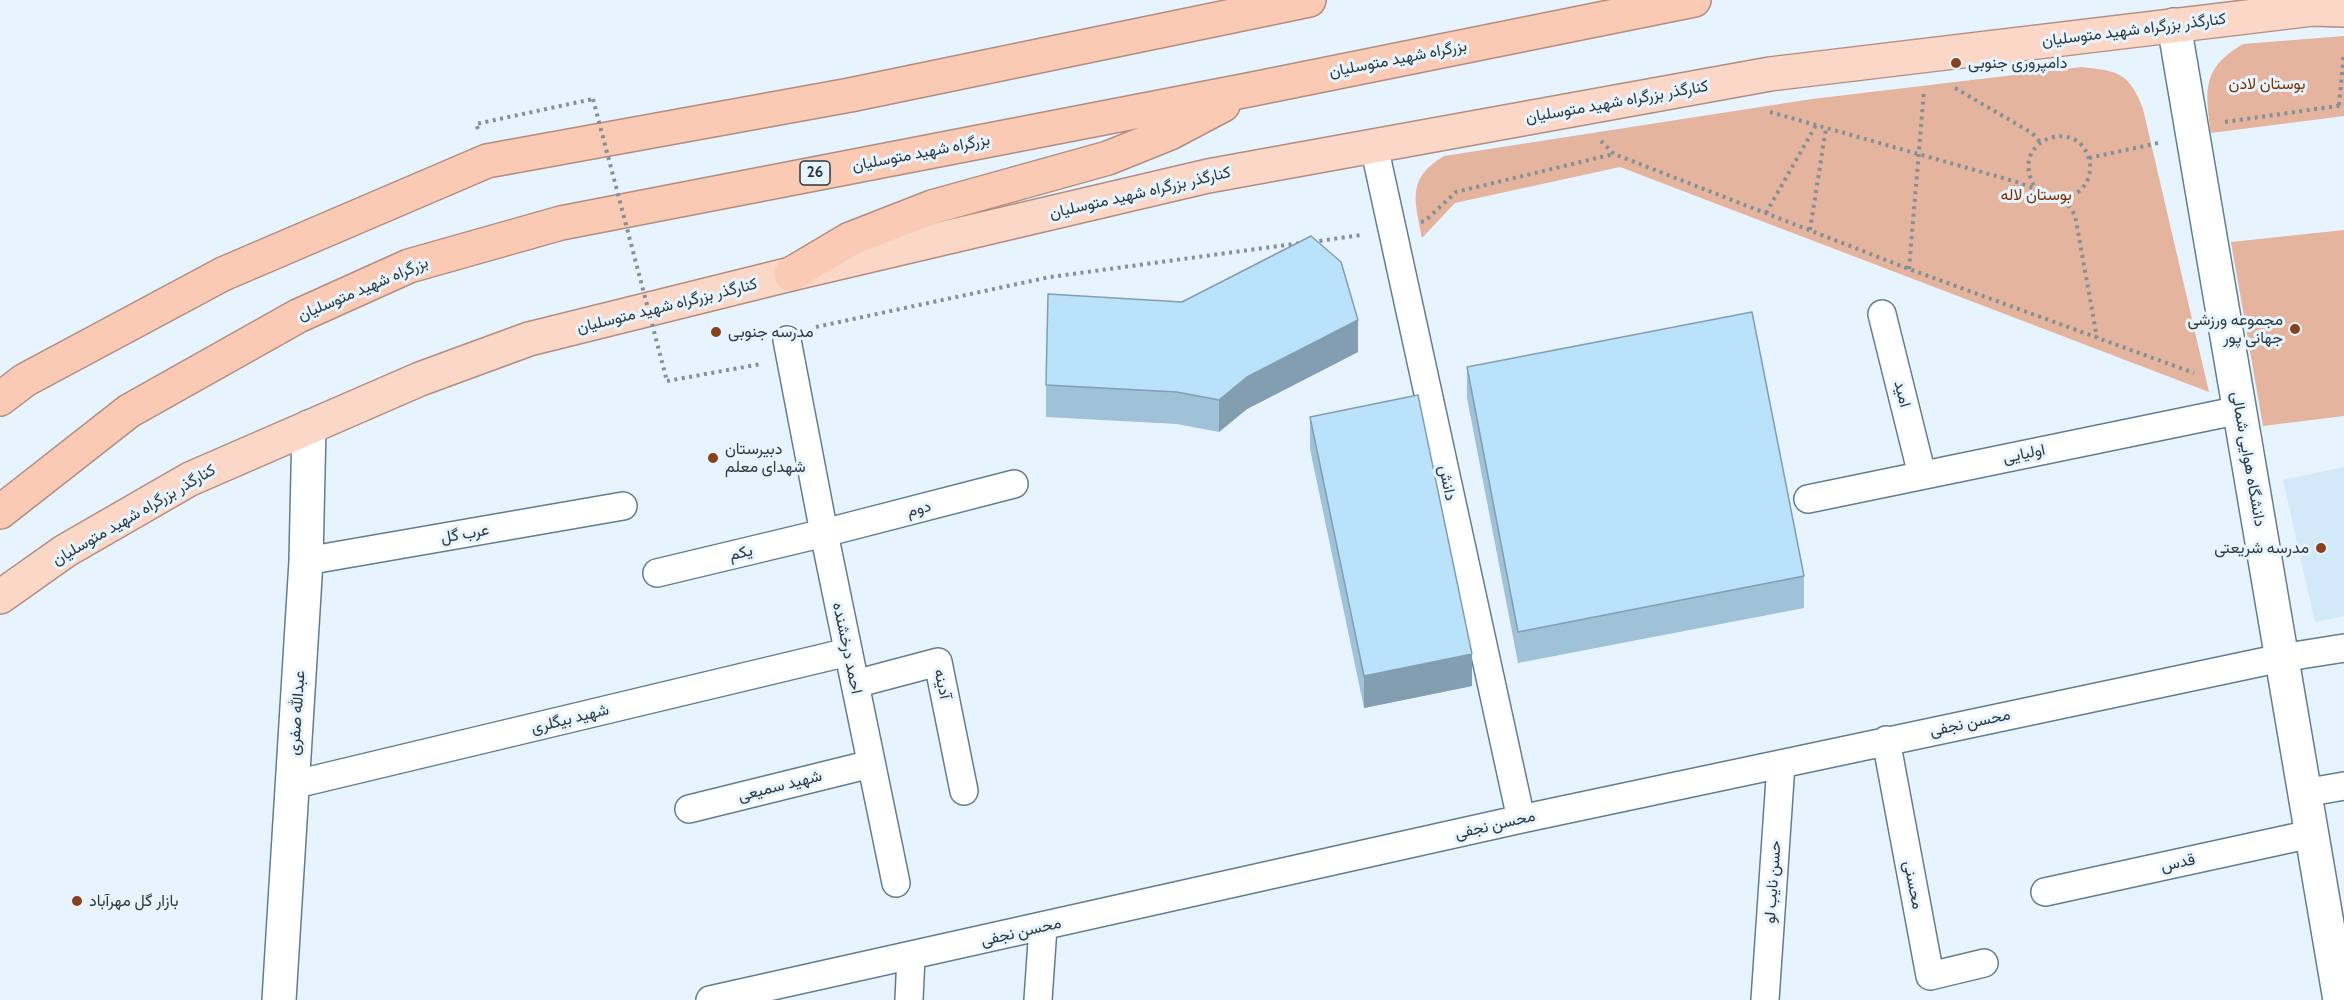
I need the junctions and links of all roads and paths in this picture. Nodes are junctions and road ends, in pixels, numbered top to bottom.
1 (1309, 0) edge
2 (1694, 0) edge
3 (2344, 10) edge
4 (2174, 25) junction
5 (2344, 53) edge
6 (1954, 87) dead end
7 (1253, 89) junction
8 (1924, 92) dead end
9 (2342, 105) edge
10 (1770, 112) dead end
11 (2224, 122) dead end
12 (476, 124) dead end
13 (1816, 125) junction
14 (1826, 128) junction
15 (1600, 139) dead end
16 (2040, 142) junction
17 (1374, 146) junction
18 (2143, 147) dead end
19 (1614, 154) junction
20 (1919, 154) junction
21 (2089, 158) junction
22 (2036, 189) junction
23 (2064, 199) junction
24 (1766, 213) junction
25 (1425, 221) dead end
26 (1810, 230) junction
27 (1359, 236) dead end
28 (1909, 269) junction
29 (792, 274) junction
30 (1882, 314) dead end
31 (2097, 338) junction
32 (787, 340) joint
33 (765, 363) dead end
34 (2194, 372) dead end
35 (0, 399) edge
36 (2240, 410) junction
37 (309, 427) junction
38 (1922, 475) junction
39 (1014, 484) dead end
40 (1808, 499) dead end
41 (623, 506) dead end
42 (0, 512) edge
43 (824, 533) junction
44 (306, 561) junction
45 (657, 573) dead end
46 (0, 597) edge
47 (2344, 648) edge
48 (848, 652) junction
49 (2281, 658) junction
50 (855, 684) junction
51 (1886, 740) junction
52 (871, 764) junction
53 (1781, 764) junction
54 (292, 785) junction
55 (2344, 786) edge
56 (964, 791) dead end
57 (2304, 794) junction
58 (689, 809) dead end
59 (1521, 819) junction
60 (2311, 834) junction
61 (896, 883) dead end
62 (2044, 892) dead end
63 (1043, 927) junction
64 (911, 956) junction
65 (1984, 963) dead end
66 (749, 996) edge
67 (279, 1000) edge
68 (710, 1000) edge
69 (909, 1000) edge
70 (1038, 1000) edge
71 (1765, 1000) edge
72 (2340, 1000) edge

1 - 35 highway
2 - 7 highway, بزرگراه شهید متوسلیان / 26
3 - 4 main road, کنارگذر بزرگراه شهید متوسلیان
4 - 17 main road, کنارگذر بزرگراه شهید متوسلیان
4 - 36 street, دانشگاه هوایی شمالی
5 - 9 path
6 - 16 path
7 - 29 highway
7 - 42 highway, بزرگراه شهید متوسلیان / 26
8 - 20 path
9 - 11 path
10 - 13 path
12 - 33 path, bridge
13 - 14 path
13 - 24 path
14 - 20 path
14 - 26 path
15 - 19 path
16 - 21 path
16 - 22 path
17 - 29 main road, کنارگذر بزرگراه شهید متوسلیان
17 - 59 street, دانش
18 - 21 path
19 - 24 path
19 - 25 path
20 - 22 path
20 - 28 path
21 - 23 path
22 - 23 path
23 - 31 path
24 - 26 path
26 - 28 path
27 - 32 path
28 - 31 path
29 - 37 main road, کنارگذر بزرگراه شهید متوسلیان
30 - 38 street, امید
31 - 34 path
32 - 43 street, احمد درخشنده
36 - 38 street, اولیایی
36 - 49 street, دانشگاه هوایی شمالی
37 - 44 street, عبدالله صفری
37 - 46 main road, کنارگذر بزرگراه شهید متوسلیان
38 - 40 street, اولیایی
39 - 43 street, دوم
41 - 44 street, عرب گل
43 - 45 street, یکم
43 - 48 street, احمد درخشنده
44 - 54 street, عبدالله صفری
47 - 49 street, محسن نجفی
48 - 50 street, احمد درخشنده
48 - 54 street, شهید بیگلری
49 - 51 street, محسن نجفی
49 - 57 street, دانشگاه هوایی شمالی
50 - 52 street, احمد درخشنده
50 - 56 street, آدینه
51 - 53 street, محسن نجفی
51 - 65 street, محسنی
52 - 58 street, شهید سمیعی
52 - 61 street, احمد درخشنده
53 - 59 street, محسن نجفی
53 - 71 street, حسن نایب لو
54 - 67 street, عبدالله صفری
55 - 57 street
57 - 60 street, دانشگاه هوایی شمالی
59 - 63 street, محسن نجفی
60 - 62 street, قدس
60 - 72 street, دانشگاه هوایی شمالی
63 - 64 street, محسن نجفی
63 - 70 street
64 - 66 street, محسن نجفی
64 - 69 street
66 - 68 street, محسن نجفی

